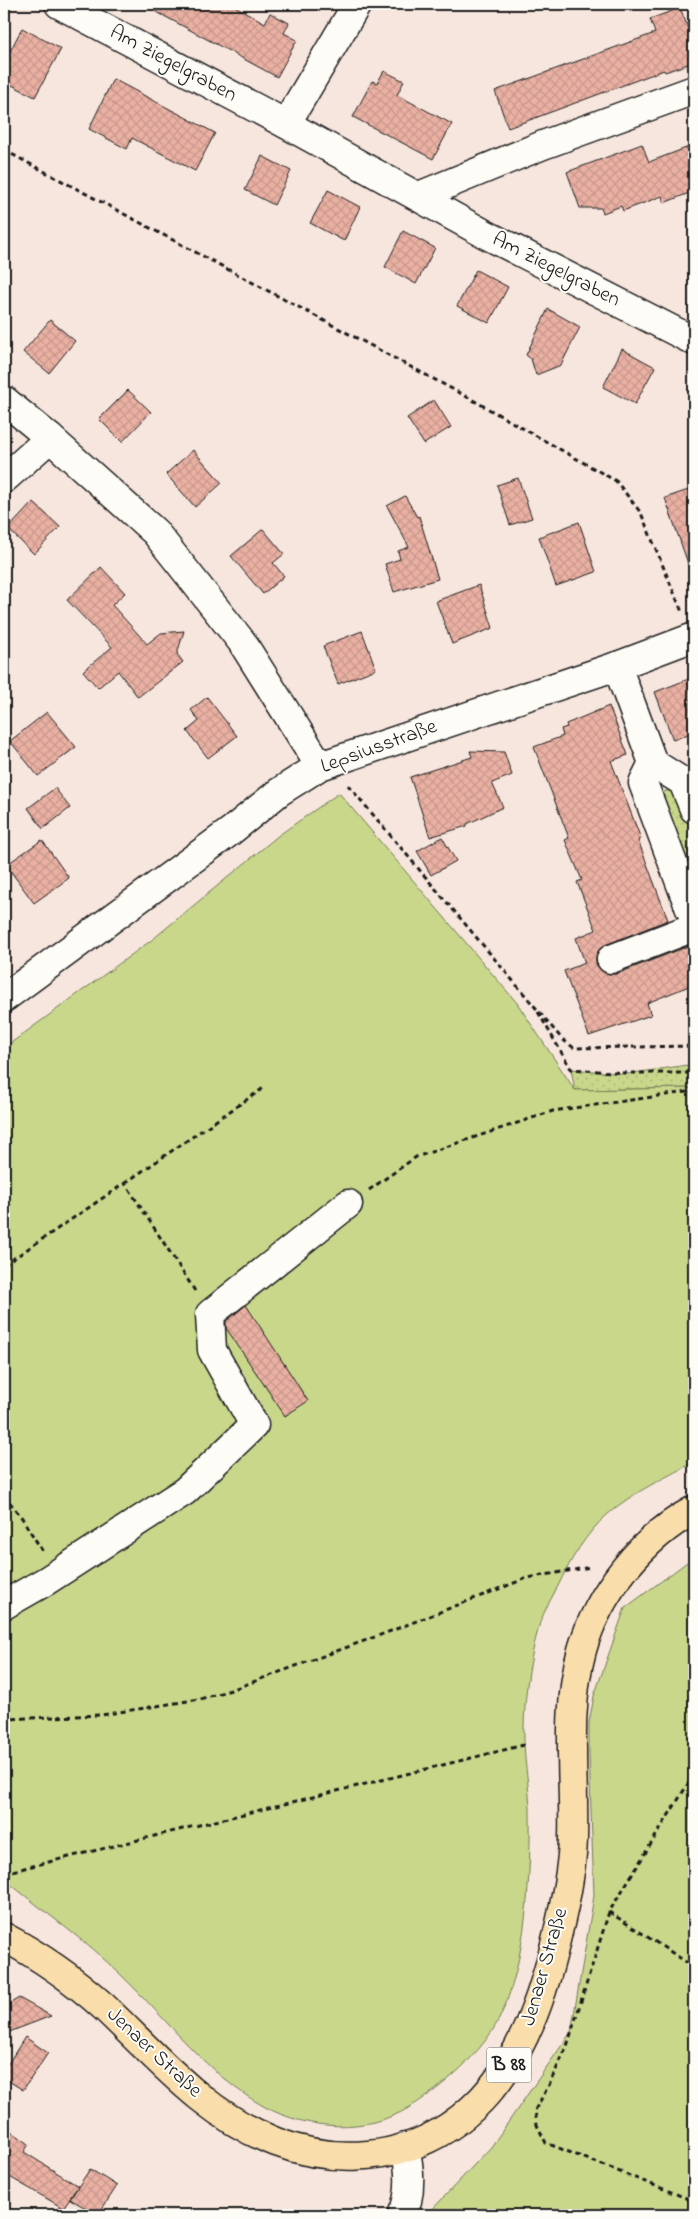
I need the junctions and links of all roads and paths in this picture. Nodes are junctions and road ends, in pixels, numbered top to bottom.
1 (59, 4) edge
2 (357, 4) edge
3 (694, 90) edge
4 (286, 124) junction
5 (4, 150) edge
6 (419, 196) junction
7 (694, 341) edge
8 (4, 400) edge
9 (50, 438) junction
10 (4, 479) edge
11 (694, 638) edge
12 (617, 666) junction
13 (354, 754) junction
14 (652, 763) junction
15 (320, 766) junction
16 (694, 809) edge
17 (694, 911) edge
18 (694, 927) edge
19 (611, 959) dead end
20 (4, 998) edge
21 (533, 1003) junction
22 (694, 1046) edge
23 (694, 1073) edge
24 (265, 1087) dead end
25 (694, 1091) edge
26 (125, 1184) junction
27 (348, 1204) joint
28 (4, 1265) edge
29 (210, 1314) junction
30 (4, 1495) edge
31 (694, 1510) edge
32 (596, 1566) dead end
33 (54, 1575) junction
34 (4, 1605) edge
35 (4, 1719) edge
36 (524, 1746) dead end
37 (694, 1774) edge
38 (4, 1873) edge
39 (609, 1912) junction
40 (4, 1937) edge
41 (694, 1967) edge
42 (405, 2147) junction
43 (694, 2201) edge
44 (402, 2215) edge

1 - 4 street, Am Ziegelgraben
2 - 4 street
3 - 6 street
4 - 6 street, Am Ziegelgraben
5 - 11 path
6 - 7 street, Am Ziegelgraben
8 - 9 street
9 - 10 street
9 - 15 street
11 - 12 street, Lepsiusstraße
12 - 13 street, Lepsiusstraße
12 - 14 street
13 - 15 street, Lepsiusstraße
13 - 21 path
14 - 16 street
14 - 17 street
15 - 20 street, Lepsiusstraße
18 - 19 street
21 - 22 path
21 - 23 path
24 - 26 path
25 - 27 path
26 - 28 path
26 - 29 path
27 - 29 street
29 - 33 street
30 - 33 path
31 - 42 main road, Jenaer Straße / B 88
32 - 35 path
33 - 34 street
36 - 38 path
37 - 39 path
39 - 41 path
39 - 43 path
40 - 42 main road, Jenaer Straße / B 88
42 - 44 street

